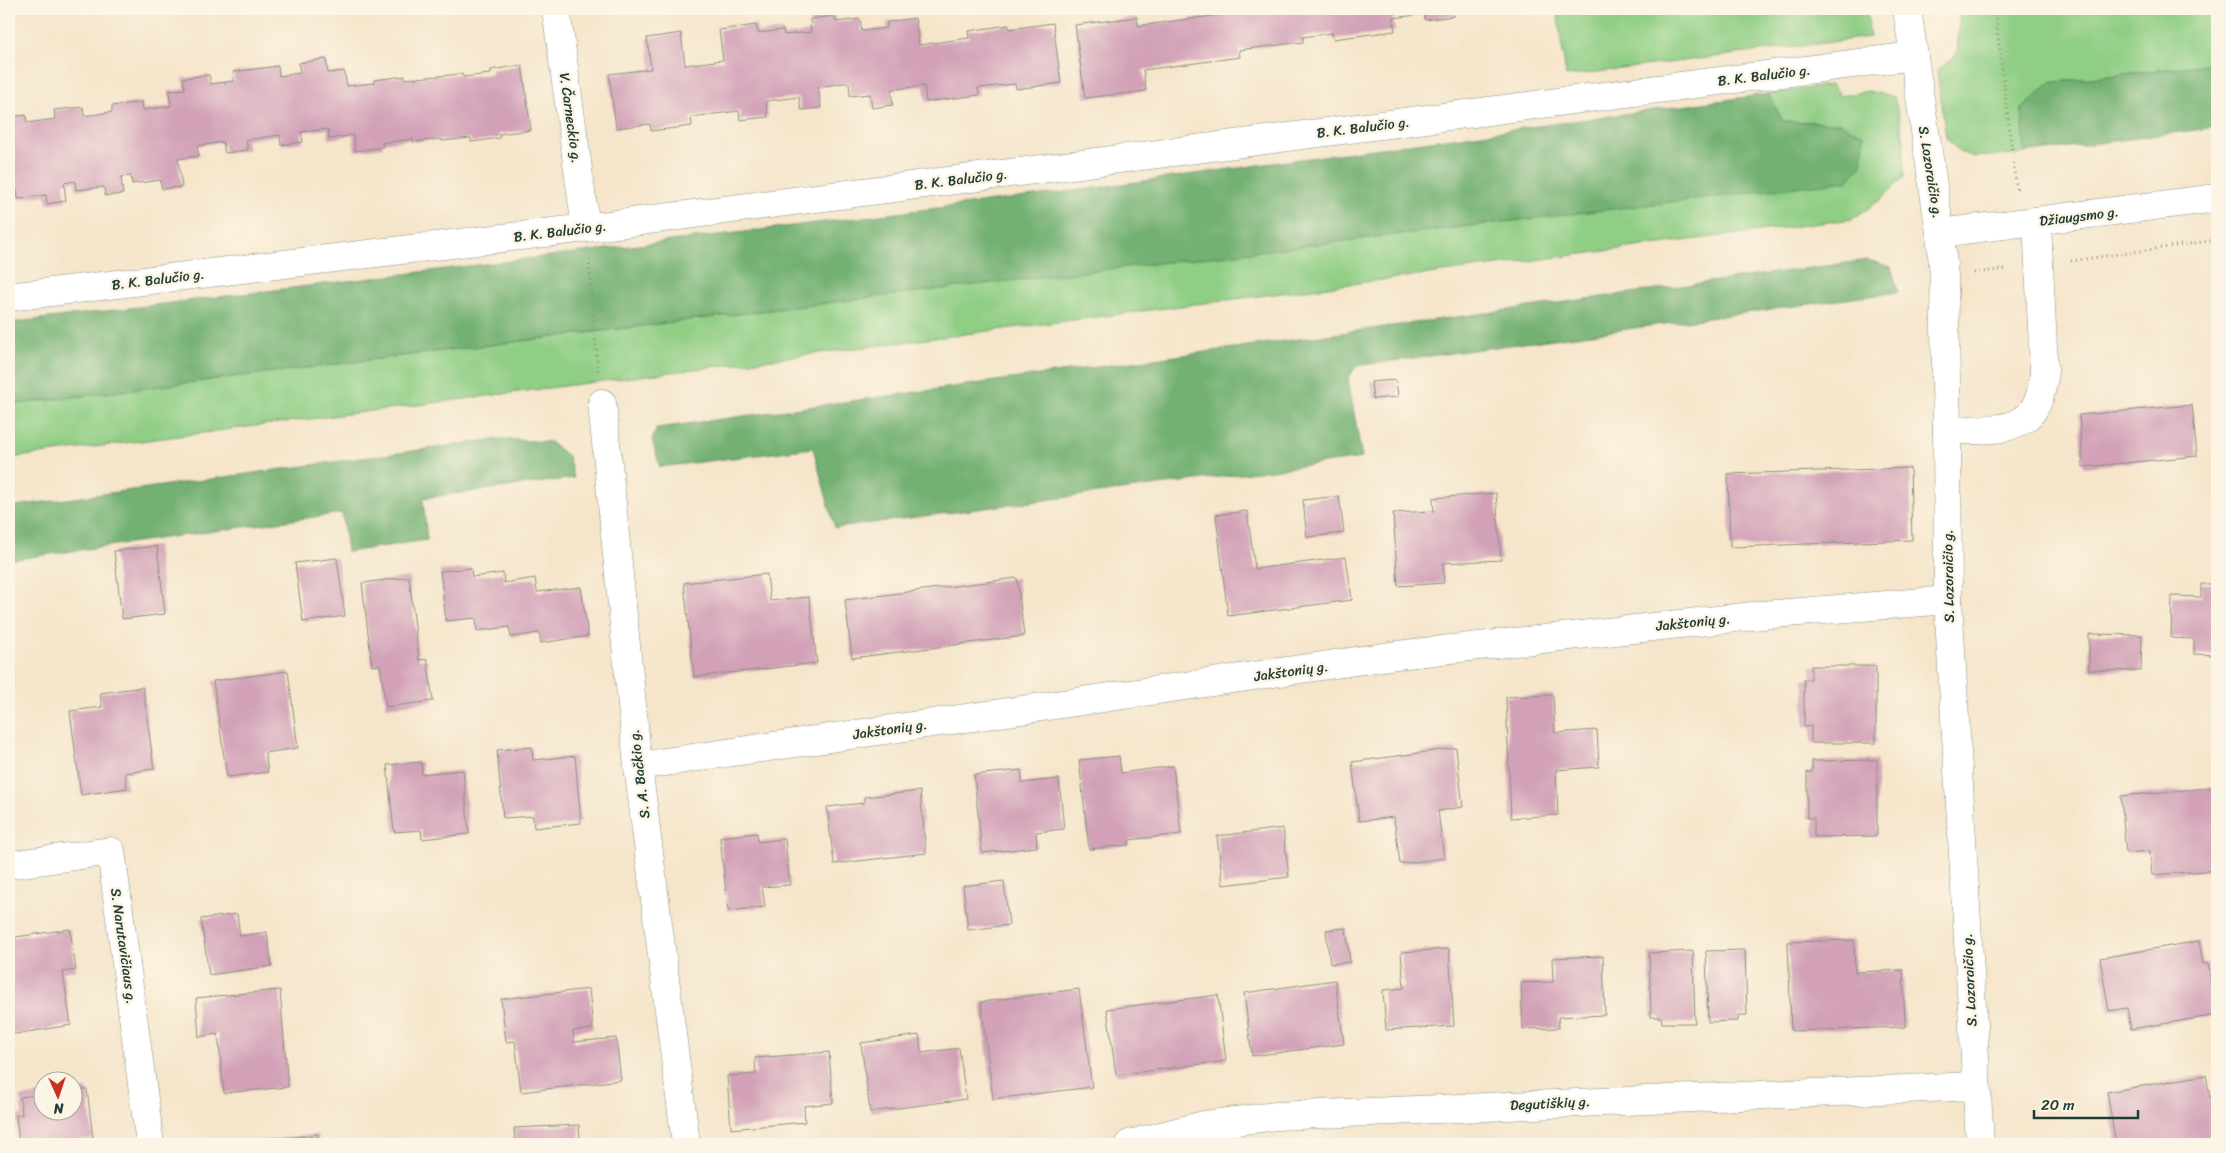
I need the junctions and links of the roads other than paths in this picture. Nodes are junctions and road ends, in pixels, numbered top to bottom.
1 (556, 9) edge
2 (1907, 9) edge
3 (1913, 56) junction
4 (2217, 198) edge
5 (2029, 222) junction
6 (586, 228) junction
7 (1940, 233) junction
8 (9, 297) edge
9 (602, 403) road end
10 (1948, 431) junction
11 (1948, 600) junction
12 (638, 766) junction
13 (9, 865) edge
14 (1975, 1086) junction
15 (150, 1144) edge
16 (686, 1144) edge
17 (1129, 1144) edge
18 (1980, 1144) edge

1 - 6 street, V. Čarneckio g.
2 - 3 street, S. Lozoraičio g.
3 - 6 street, B. K. Balučio g.
3 - 7 street, S. Lozoraičio g.
4 - 5 street, Džiaugsmo g.
5 - 7 street, Džiaugsmo g.
5 - 10 street
6 - 8 street, B. K. Balučio g.
7 - 10 street, S. Lozoraičio g.
9 - 12 street, S. A. Bačkio g.
10 - 11 street, S. Lozoraičio g.
11 - 12 street, Jakštonių g.
11 - 14 street, S. Lozoraičio g.
12 - 16 street, S. A. Bačkio g.
13 - 15 street, S. Narutavičiaus g.
14 - 17 street, Degutiškių g.
14 - 18 street, S. Lozoraičio g.

